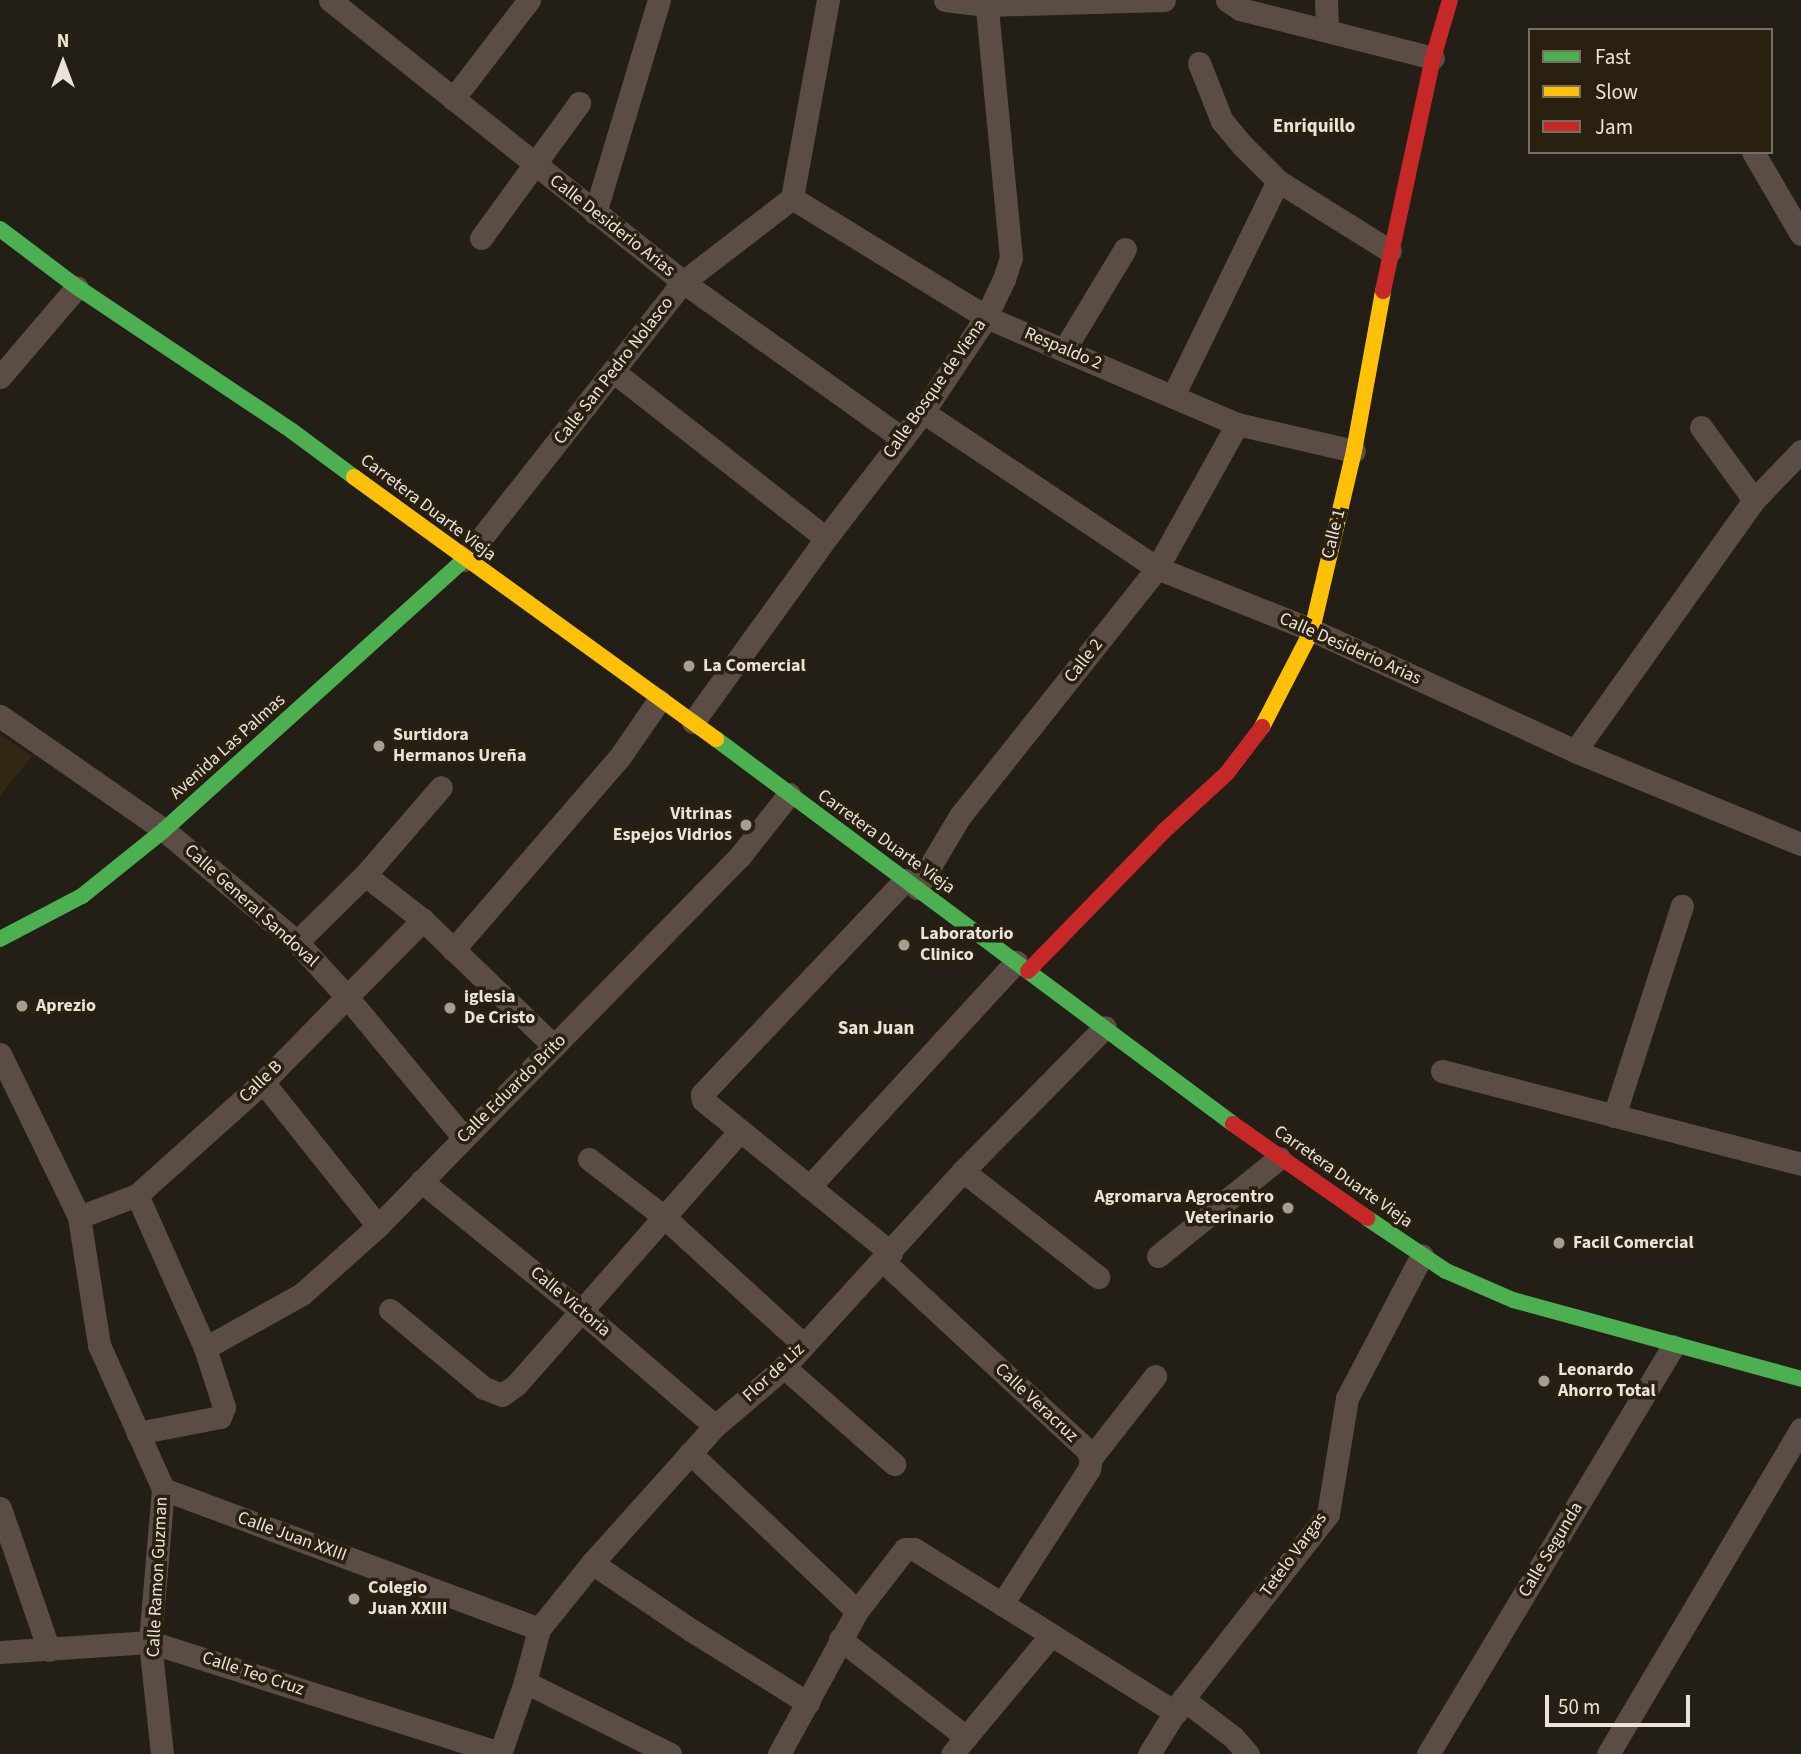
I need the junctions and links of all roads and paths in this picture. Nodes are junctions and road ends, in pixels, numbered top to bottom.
1 (529, 0) edge
2 (659, 0) edge
3 (828, 0) edge
4 (945, 0) edge
5 (1164, 0) edge
6 (1227, 0) edge
7 (1325, 0) edge
8 (1450, 0) edge
9 (340, 3) edge
10 (986, 3) edge
11 (1327, 31) junction
12 (1433, 58) junction
13 (1199, 63) dead end
14 (453, 99) junction
15 (579, 103) dead end
16 (1754, 154) edge
17 (535, 165) junction
18 (1278, 181) junction
19 (792, 198) junction
20 (595, 213) junction
21 (0, 229) edge
22 (1801, 234) edge
23 (481, 238) dead end
24 (1125, 248) dead end
25 (1391, 251) junction
26 (683, 282) junction
27 (77, 287) junction
28 (986, 317) junction
29 (1064, 350) junction
30 (614, 372) junction
31 (0, 377) edge
32 (1173, 396) junction
33 (923, 412) junction
34 (1237, 424) junction
35 (1701, 427) dead end
36 (903, 439) junction
37 (1354, 451) junction
38 (1801, 452) edge
39 (1754, 500) junction
40 (826, 538) junction
41 (464, 559) junction
42 (1157, 569) junction
43 (1312, 630) junction
44 (659, 700) junction
45 (0, 716) edge
46 (693, 722) junction
47 (1575, 751) junction
48 (441, 787) dead end
49 (789, 794) junction
50 (164, 830) junction
51 (1801, 844) edge
52 (365, 875) junction
53 (911, 884) junction
54 (1682, 906) dead end
55 (423, 920) junction
56 (0, 939) edge
57 (297, 942) junction
58 (453, 950) junction
59 (1022, 966) junction
60 (348, 997) junction
61 (1105, 1027) junction
62 (554, 1046) junction
63 (0, 1055) edge
64 (1442, 1071) dead end
65 (262, 1082) junction
66 (702, 1094) joint
67 (1614, 1115) junction
68 (740, 1131) junction
69 (464, 1138) junction
70 (1279, 1158) junction
71 (589, 1159) dead end
72 (1801, 1164) edge
73 (963, 1171) junction
74 (421, 1181) junction
75 (809, 1187) junction
76 (137, 1195) junction
77 (663, 1216) junction
78 (79, 1217) junction
79 (378, 1226) junction
80 (1422, 1255) junction
81 (1158, 1256) dead end
82 (887, 1257) junction
83 (1098, 1277) dead end
84 (390, 1310) dead end
85 (580, 1310) junction
86 (804, 1345) junction
87 (1673, 1346) junction
88 (205, 1348) junction
89 (784, 1367) junction
90 (1155, 1376) dead end
91 (1801, 1378) edge
92 (715, 1426) junction
93 (1801, 1429) edge
94 (138, 1433) junction
95 (690, 1453) junction
96 (1091, 1458) junction
97 (894, 1464) dead end
98 (163, 1489) junction
99 (0, 1508) edge
100 (592, 1563) junction
101 (1002, 1604) junction
102 (857, 1611) junction
103 (539, 1629) junction
104 (1051, 1635) junction
105 (840, 1639) junction
106 (150, 1642) junction
107 (49, 1650) junction
108 (0, 1652) edge
109 (525, 1682) junction
110 (808, 1703) junction
111 (1180, 1706) junction
112 (959, 1745) edge
113 (500, 1753) edge
114 (162, 1754) edge
115 (670, 1754) edge
116 (779, 1754) edge
117 (1149, 1754) edge
118 (1248, 1754) edge
119 (1428, 1754) edge
120 (1608, 1754) edge

1 - 14 street
2 - 20 street
3 - 19 street
4 - 10 street
5 - 10 street
6 - 11 street
7 - 11 street
8 - 12 main road, Calle 1
9 - 14 street, Calle Desiderio Arias
10 - 28 street, Calle Bosque de Viena
11 - 12 street
12 - 25 main road, Calle 1
13 - 18 street
14 - 17 street, Calle Desiderio Arias
15 - 17 street
16 - 22 street
17 - 20 street, Calle Desiderio Arias
17 - 23 street
18 - 25 street
18 - 32 street
19 - 26 street, Calle San Pedro Nolasco
19 - 28 street, Respaldo 2
20 - 26 street, Calle Desiderio Arias
21 - 27 main road, Carretera Duarte Vieja
24 - 29 street
25 - 37 main road, Calle 1
26 - 30 street, Calle San Pedro Nolasco
26 - 36 street, Calle Desiderio Arias
27 - 31 street
27 - 41 main road, Carretera Duarte Vieja
28 - 29 street, Respaldo 2
28 - 33 street, Calle Bosque de Viena
29 - 32 street, Respaldo 2
30 - 40 street
30 - 41 street, Calle San Pedro Nolasco
32 - 34 street, Respaldo 2
33 - 36 street, Calle Bosque de Viena
33 - 42 street, Calle Desiderio Arias
34 - 37 street, Respaldo 2
34 - 42 street, Calle 2
35 - 39 street
36 - 40 street, Calle Bosque de Viena
37 - 43 main road, Calle 1
38 - 39 street
39 - 47 street
40 - 46 street, Calle Bosque de Viena
41 - 44 main road, Carretera Duarte Vieja
41 - 50 main road, Avenida Las Palmas
42 - 43 street, Calle Desiderio Arias
42 - 53 street, Calle 2
43 - 47 street, Calle Desiderio Arias
43 - 59 main road, Calle 1
44 - 46 main road, Carretera Duarte Vieja
44 - 58 street
45 - 50 street, Calle General Sandoval
46 - 49 main road, Carretera Duarte Vieja
47 - 51 street, Calle Desiderio Arias
48 - 52 street
49 - 53 main road, Carretera Duarte Vieja
49 - 62 street, Calle Eduardo Brito
50 - 56 main road, Avenida Las Palmas
50 - 57 street, Calle General Sandoval
52 - 55 street
52 - 57 street
53 - 59 main road, Carretera Duarte Vieja
53 - 66 street, Calle 2
54 - 67 street
55 - 58 street
55 - 60 street, Calle B
57 - 60 street, Calle General Sandoval
58 - 62 street
59 - 61 main road, Carretera Duarte Vieja
59 - 75 street, Calle 1
60 - 65 street, Calle B
60 - 69 street, Calle General Sandoval
61 - 70 main road, Carretera Duarte Vieja
61 - 73 street, Flor de Liz
62 - 69 street, Calle Eduardo Brito
63 - 78 street, Calle Ramon Guzman
64 - 67 street
65 - 76 street, Calle B
65 - 79 street
66 - 68 street, Calle Veracruz
67 - 72 street
68 - 75 street, Calle Veracruz
68 - 77 street
69 - 74 street, Calle Eduardo Brito
70 - 80 main road, Carretera Duarte Vieja
70 - 81 street
71 - 77 street
73 - 82 street, Flor de Liz
73 - 83 street
74 - 79 street, Calle Eduardo Brito
74 - 85 street, Calle Victoria
75 - 82 street, Calle Veracruz
76 - 78 street, Calle B
76 - 88 street
77 - 85 street
77 - 86 street
78 - 94 street, Calle Ramon Guzman
79 - 88 street, Calle Eduardo Brito
80 - 87 main road, Carretera Duarte Vieja
80 - 111 street, Tetelo Vargas
82 - 86 street, Flor de Liz
82 - 96 street, Calle Veracruz
84 - 85 street
85 - 92 street, Calle Victoria
86 - 89 street, Flor de Liz
87 - 91 main road, Carretera Duarte Vieja
87 - 119 street, Calle Segunda
88 - 94 street
89 - 92 street, Flor de Liz
89 - 97 street
90 - 96 street
92 - 95 street, Flor de Liz
93 - 120 street
94 - 98 street, Calle Ramon Guzman
95 - 100 street, Flor de Liz
95 - 102 street
96 - 101 street, Calle Veracruz
98 - 103 street, Calle Juan XXIII
98 - 106 street, Calle Ramon Guzman
99 - 107 street
100 - 103 street, Flor de Liz
100 - 110 street
101 - 102 street
101 - 104 street
102 - 105 street
103 - 109 street, Flor de Liz
104 - 111 street
104 - 112 street
105 - 110 street
105 - 112 street
106 - 107 street, Calle Teo Cruz
106 - 113 street, Calle Teo Cruz
106 - 114 street, Calle Ramon Guzman
107 - 108 street, Calle Teo Cruz
109 - 113 street, Flor de Liz
109 - 115 street
110 - 116 street
111 - 117 street, Tetelo Vargas
111 - 118 street

